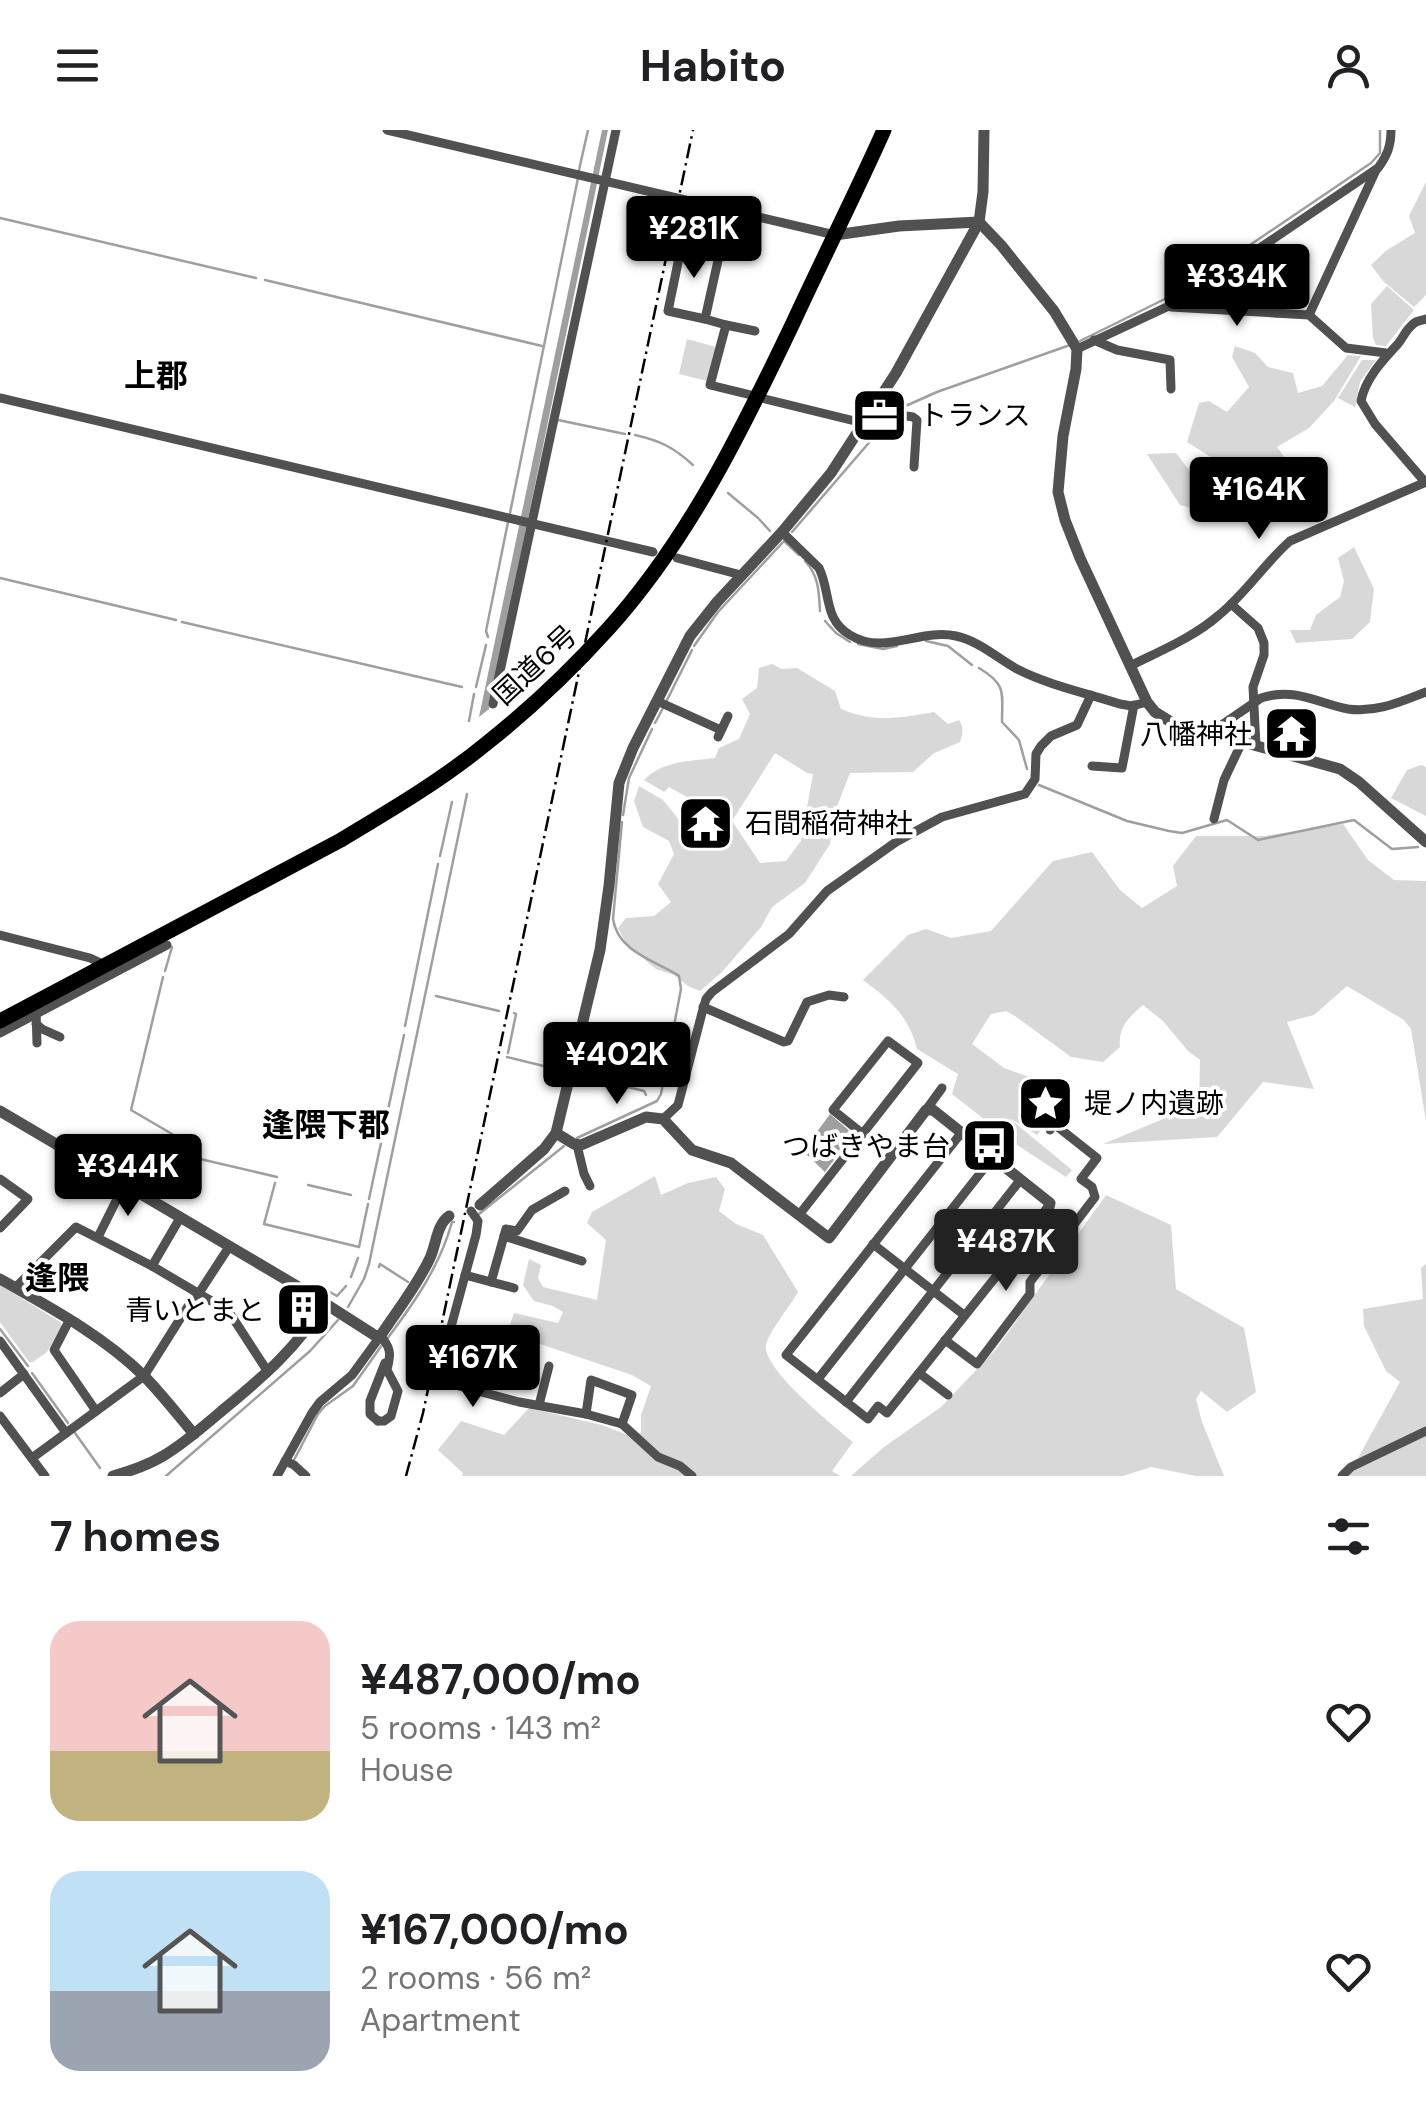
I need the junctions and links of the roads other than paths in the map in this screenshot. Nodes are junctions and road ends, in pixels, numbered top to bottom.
1 (387, 130) edge
2 (616, 130) edge
3 (884, 130) edge
4 (984, 130) edge
5 (1391, 130) edge
6 (1378, 168) junction
7 (604, 181) junction
8 (729, 211) junction
9 (979, 222) junction
10 (834, 235) junction
11 (720, 252) junction
12 (1285, 259) dead end
13 (1168, 306) junction
14 (1278, 313) junction
15 (1309, 316) junction
16 (1426, 319) edge
17 (705, 320) junction
18 (726, 325) junction
19 (755, 332) dead end
20 (1094, 340) junction
21 (1077, 350) junction
22 (1386, 353) junction
23 (1171, 389) dead end
24 (751, 395) dead end
25 (0, 398) edge
26 (765, 399) dead end
27 (879, 399) junction
28 (863, 424) junction
29 (914, 467) dead end
30 (1425, 482) edge
31 (526, 523) junction
32 (782, 532) junction
33 (654, 552) dead end
34 (676, 558) dead end
35 (741, 575) junction
36 (1232, 604) junction
37 (1130, 666) junction
38 (1426, 692) edge
39 (1092, 695) junction
40 (658, 700) junction
41 (1254, 702) junction
42 (493, 704) dead end
43 (1141, 704) junction
44 (728, 716) dead end
45 (1210, 733) junction
46 (1242, 742) junction
47 (1256, 746) junction
48 (1092, 766) dead end
49 (1214, 819) dead end
50 (1426, 842) edge
51 (0, 935) edge
52 (166, 945) dead end
53 (105, 965) junction
54 (844, 997) dead end
55 (704, 1008) junction
56 (36, 1013) junction
57 (0, 1021) edge
58 (0, 1033) edge
59 (60, 1037) dead end
60 (36, 1042) dead end
61 (942, 1088) dead end
62 (926, 1110) junction
63 (0, 1111) edge
64 (663, 1119) junction
65 (1054, 1123) dead end
66 (962, 1132) junction
67 (556, 1133) junction
68 (863, 1134) junction
69 (577, 1145) junction
70 (993, 1156) junction
71 (0, 1179) edge
72 (1021, 1179) junction
73 (124, 1185) junction
74 (590, 1186) dead end
75 (565, 1191) dead end
76 (476, 1208) junction
77 (800, 1215) junction
78 (449, 1216) joint
79 (180, 1218) junction
80 (0, 1228) edge
81 (504, 1236) junction
82 (98, 1237) junction
83 (874, 1244) junction
84 (229, 1247) junction
85 (1018, 1249) junction
86 (582, 1261) dead end
87 (152, 1266) junction
88 (905, 1268) junction
89 (1042, 1268) junction
90 (465, 1275) junction
91 (0, 1279) edge
92 (491, 1282) junction
93 (16, 1288) junction
94 (514, 1288) dead end
95 (934, 1291) junction
96 (198, 1293) junction
97 (330, 1306) junction
98 (964, 1315) junction
99 (70, 1321) junction
100 (945, 1340) junction
101 (0, 1341) edge
102 (383, 1342) junction
103 (549, 1366) dead end
104 (268, 1372) junction
105 (24, 1374) junction
106 (918, 1374) junction
107 (144, 1376) junction
108 (818, 1379) junction
109 (0, 1393) edge
110 (948, 1395) dead end
111 (846, 1402) junction
112 (539, 1405) junction
113 (96, 1411) junction
114 (586, 1414) junction
115 (0, 1416) edge
116 (622, 1424) junction
117 (1426, 1431) edge
118 (66, 1434) junction
119 (194, 1434) junction
120 (32, 1458) junction
121 (285, 1461) junction
122 (45, 1476) edge
123 (113, 1476) edge
124 (277, 1476) edge
125 (306, 1476) edge
126 (692, 1476) edge
127 (1342, 1476) edge

1 - 7 street
2 - 7 street
3 - 10 highway, 国道6号
4 - 9 street
5 - 6 street
6 - 13 street
6 - 15 street
7 - 8 street
7 - 31 street
8 - 10 street
8 - 11 street
9 - 10 street
9 - 21 street
9 - 27 street
10 - 53 highway, 国道6号
11 - 17 street
11 - 17 street
12 - 14 street
13 - 14 street
13 - 20 street
14 - 15 street
15 - 22 street
16 - 22 street
17 - 18 street
18 - 19 street
18 - 24 street
20 - 21 street
20 - 23 street
21 - 37 street
22 - 30 street
25 - 31 street
26 - 28 street
27 - 28 street
27 - 29 street
28 - 32 street
30 - 36 street
31 - 33 street
31 - 42 street
32 - 35 street
32 - 39 street
34 - 35 street
35 - 40 street
36 - 37 street
36 - 41 street
37 - 43 street
38 - 41 street
39 - 43 street
39 - 55 street
40 - 44 street
40 - 67 street
41 - 45 street
41 - 47 street
43 - 45 street
43 - 48 street
45 - 46 street
46 - 47 street
46 - 49 street
47 - 50 street
51 - 53 street
52 - 56 street
53 - 56 highway, 国道6号
54 - 55 street
55 - 64 street
56 - 57 highway, 国道6号
56 - 58 street
56 - 59 street
56 - 60 street
61 - 62 street
62 - 66 street
62 - 77 street
63 - 73 street
64 - 69 street
64 - 77 street
65 - 89 street
66 - 70 street
66 - 83 street
67 - 69 street
67 - 76 street
68 - 68 street
68 - 77 street
69 - 74 street
70 - 72 street
70 - 88 street
71 - 80 street
72 - 85 street
72 - 95 street
73 - 79 street
73 - 82 street
75 - 81 street
76 - 78 street
76 - 90 street
78 - 102 street
79 - 84 street
79 - 87 street
81 - 86 street
81 - 92 street
82 - 87 street
82 - 93 street
83 - 88 street
83 - 108 street
84 - 96 street
84 - 97 street
85 - 89 street
85 - 98 street
87 - 96 street
88 - 95 street
88 - 108 street
89 - 100 street
90 - 92 street
90 - 112 street
91 - 93 street
92 - 94 street
93 - 99 street
95 - 98 street
95 - 111 street
96 - 104 street
96 - 107 street
97 - 102 street
97 - 104 street
98 - 100 street
99 - 107 street
99 - 113 street
100 - 106 street
101 - 105 street
102 - 102 street
102 - 121 street
103 - 112 street
104 - 119 street
105 - 109 street
105 - 118 street
106 - 110 street
106 - 111 street
107 - 113 street
107 - 119 street
108 - 111 street
112 - 114 street
113 - 118 street
114 - 116 street
114 - 116 street
115 - 120 street
116 - 126 street
117 - 127 street
118 - 120 street
119 - 123 street
120 - 122 street
121 - 124 street
121 - 125 street

